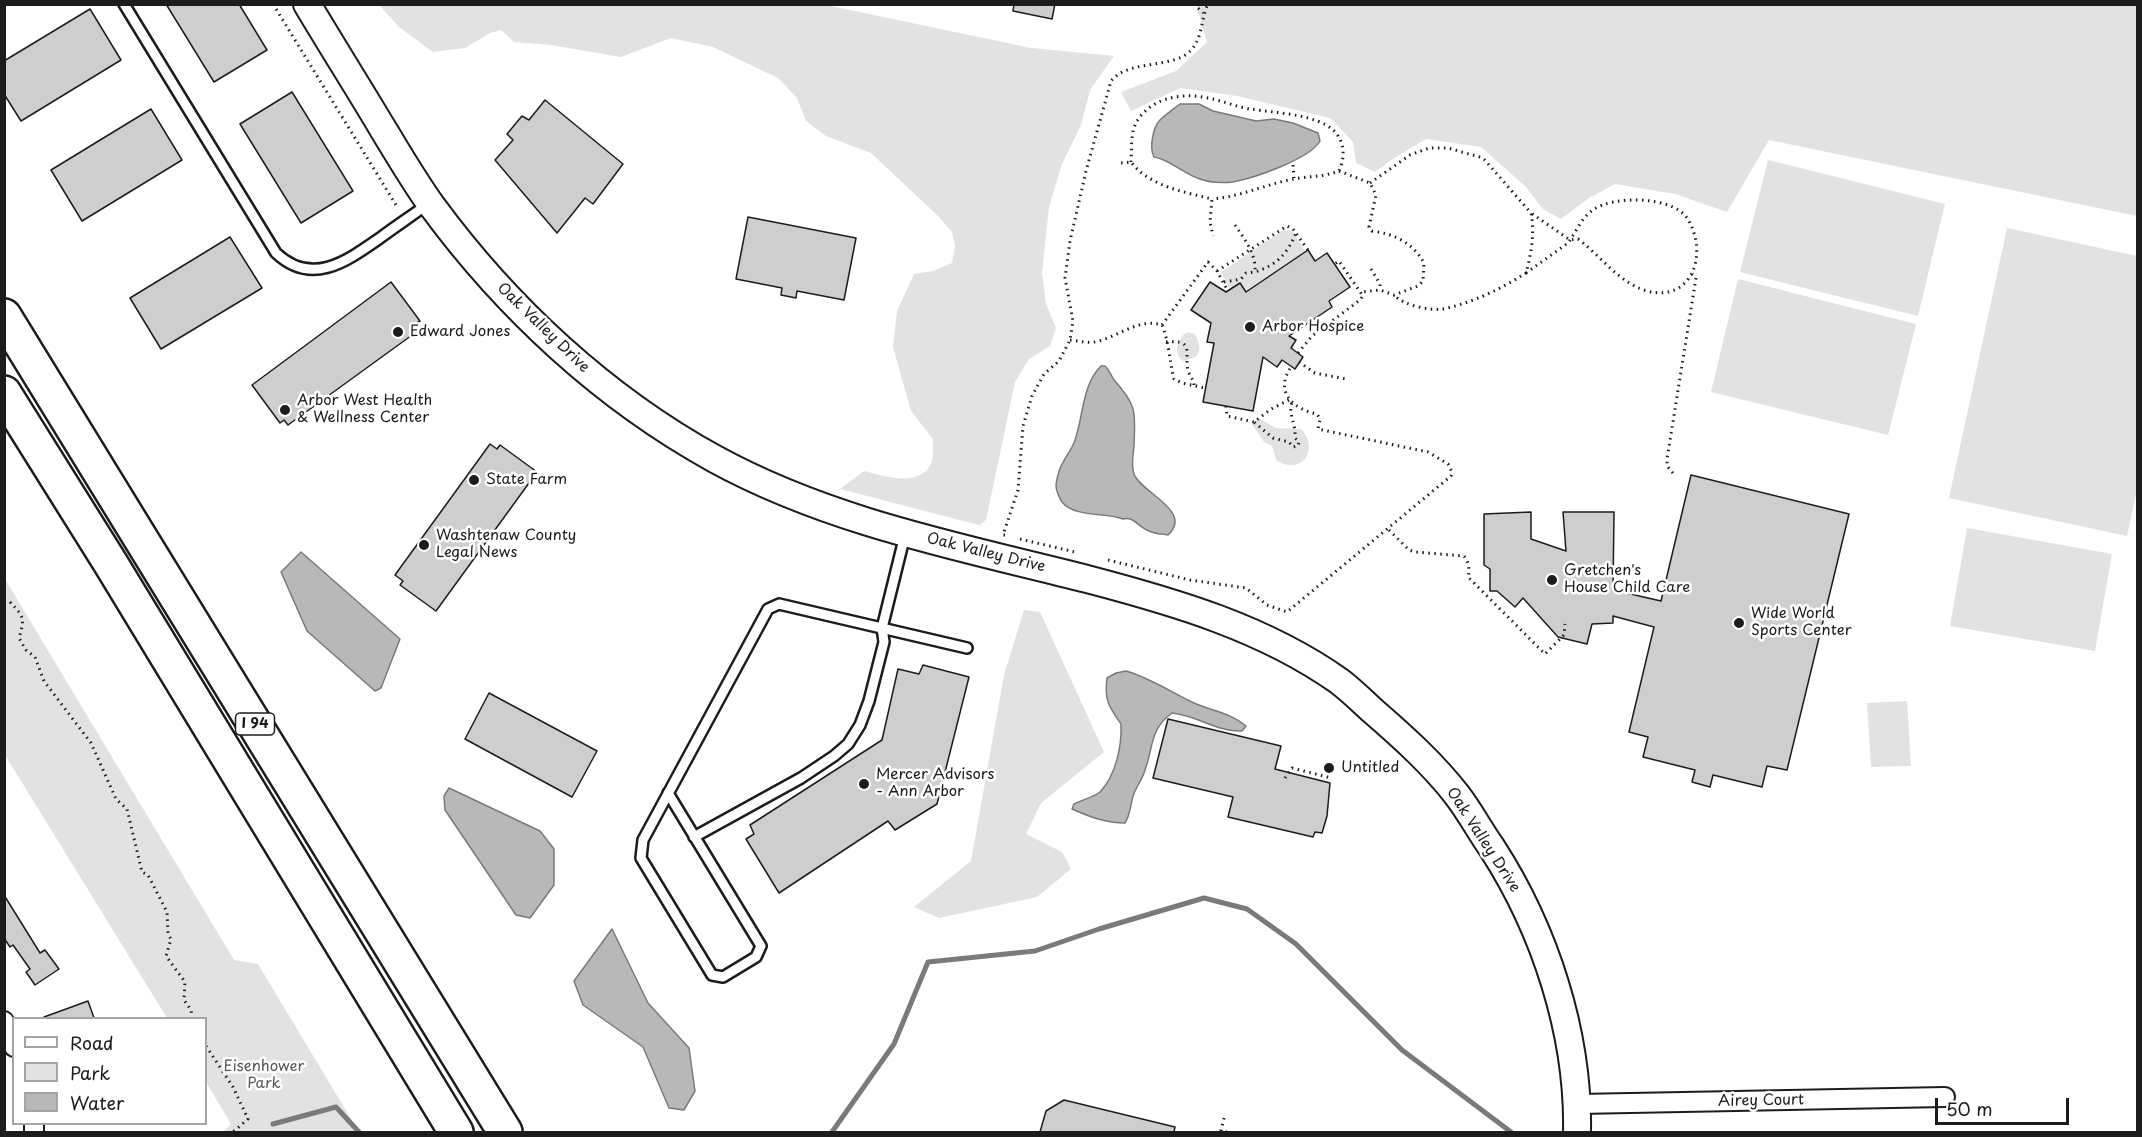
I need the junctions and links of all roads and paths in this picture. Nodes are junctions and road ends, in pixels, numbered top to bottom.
1 (124, 4) edge
2 (273, 4) edge
3 (307, 4) edge
4 (1194, 4) edge
5 (1208, 4) edge
6 (1203, 13) junction
7 (1131, 162) junction
8 (1121, 163) dead end
9 (1293, 165) dead end
10 (1340, 171) junction
11 (1294, 178) junction
12 (1370, 183) junction
13 (1212, 200) junction
14 (429, 202) junction
15 (396, 205) dead end
16 (1531, 213) junction
17 (1235, 225) dead end
18 (1296, 233) junction
19 (1213, 236) dead end
20 (1570, 240) junction
21 (1251, 249) junction
22 (1308, 250) dead end
23 (1335, 264) dead end
24 (1371, 269) dead end
25 (1217, 272) junction
26 (1255, 272) junction
27 (1526, 273) junction
28 (1692, 274) junction
29 (1223, 282) junction
30 (1380, 290) junction
31 (1228, 291) dead end
32 (1361, 292) junction
33 (1394, 295) junction
34 (4, 316) edge
35 (1162, 325) junction
36 (1070, 339) junction
37 (1166, 342) junction
38 (1298, 353) dead end
39 (1299, 362) dead end
40 (1291, 367) dead end
41 (1346, 379) dead end
42 (1194, 386) junction
43 (1205, 388) dead end
44 (4, 393) edge
45 (1291, 401) junction
46 (1226, 406) dead end
47 (1254, 422) junction
48 (1673, 473) dead end
49 (1388, 529) junction
50 (906, 533) junction
51 (1078, 553) dead end
52 (1099, 558) dead end
53 (4, 602) edge
54 (1565, 624) dead end
55 (882, 628) junction
56 (967, 648) dead end
57 (1285, 778) dead end
58 (1331, 778) dead end
59 (668, 793) junction
60 (694, 837) junction
61 (192, 1017) edge
62 (4, 1021) edge
63 (12, 1042) edge
64 (207, 1048) edge
65 (1945, 1097) dead end
66 (1578, 1104) junction
67 (1224, 1118) dead end
68 (233, 1132) edge
69 (456, 1132) edge
70 (505, 1132) edge
71 (1227, 1132) edge
72 (1577, 1132) edge

1 - 14 lane
2 - 15 path
3 - 14 street, Oak Valley Drive
4 - 6 path
5 - 6 path
6 - 36 path
7 - 8 path
7 - 10 path
7 - 13 path
9 - 11 path
10 - 11 path
10 - 12 path
11 - 13 path
12 - 16 path
12 - 33 path
13 - 19 path
14 - 50 street, Oak Valley Drive
16 - 20 path
16 - 27 path
17 - 21 path
18 - 21 path
18 - 22 path
18 - 26 path
20 - 27 path
20 - 28 path
20 - 28 path
21 - 25 path
21 - 26 path
23 - 32 path
24 - 30 path
25 - 29 path
25 - 35 path
26 - 29 path
27 - 33 path
28 - 48 path
29 - 31 path
30 - 32 path
30 - 33 path
32 - 38 path
34 - 70 highway, I 94
35 - 36 path
35 - 37 path
36 - 51 path
37 - 42 path
37 - 42 path
39 - 41 path
40 - 45 path
42 - 43 path
44 - 69 highway, I 94
45 - 47 path
45 - 47 path
45 - 49 path
46 - 47 path
49 - 52 path
49 - 54 path
50 - 55 lane
50 - 66 street, Oak Valley Drive
53 - 61 path
55 - 56 lane
55 - 59 lane
55 - 60 lane
57 - 58 path
59 - 60 lane
59 - 60 lane
62 - 63 street
64 - 68 path
65 - 66 street, Airey Court
66 - 72 street, Oak Valley Drive
67 - 71 path

